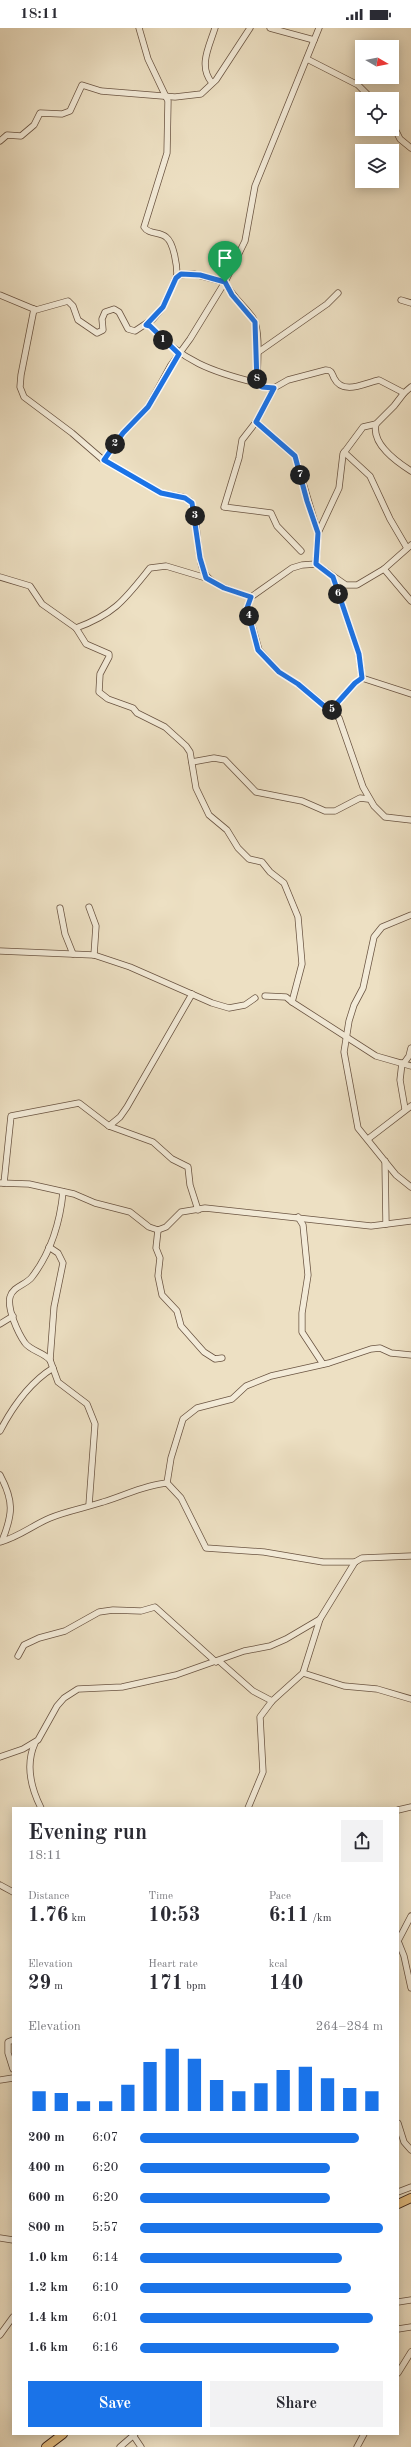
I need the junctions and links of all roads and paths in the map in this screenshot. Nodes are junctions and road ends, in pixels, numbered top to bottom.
1 (139, 28) edge
2 (215, 28) edge
3 (250, 28) edge
4 (270, 28) edge
5 (320, 28) edge
6 (314, 40) junction
7 (307, 59) junction
8 (212, 83) junction
9 (365, 92) edge
10 (167, 95) junction
11 (398, 136) edge
12 (0, 141) edge
13 (411, 148) edge
14 (177, 275) junction
15 (225, 282) junction
16 (338, 293) dead end
17 (0, 295) edge
18 (401, 300) dead end
19 (411, 303) edge
20 (34, 309) junction
21 (146, 325) junction
22 (257, 353) junction
23 (179, 354) junction
24 (257, 383) junction
25 (411, 387) edge
26 (274, 388) junction
27 (404, 393) junction
28 (256, 422) junction
29 (376, 424) junction
30 (344, 452) junction
31 (104, 460) junction
32 (411, 471) edge
33 (318, 533) junction
34 (409, 547) edge
35 (301, 551) dead end
36 (316, 564) junction
37 (384, 569) junction
38 (0, 577) edge
39 (333, 577) junction
40 (206, 578) junction
41 (251, 597) junction
42 (411, 600) edge
43 (76, 628) junction
44 (362, 678) junction
45 (411, 694) edge
46 (330, 711) junction
47 (192, 762) junction
48 (368, 798) junction
49 (411, 820) edge
50 (89, 907) dead end
51 (60, 908) dead end
52 (411, 915) edge
53 (0, 951) edge
54 (73, 954) junction
55 (94, 955) junction
56 (192, 994) junction
57 (265, 996) dead end
58 (255, 998) dead end
59 (292, 1002) junction
60 (345, 1037) junction
61 (411, 1048) edge
62 (403, 1063) junction
63 (411, 1066) edge
64 (411, 1106) edge
65 (405, 1109) junction
66 (108, 1126) junction
67 (368, 1139) junction
68 (385, 1161) junction
69 (2, 1184) edge
70 (411, 1187) edge
71 (63, 1192) junction
72 (198, 1210) junction
73 (298, 1217) junction
74 (411, 1221) edge
75 (386, 1224) junction
76 (158, 1230) junction
77 (49, 1247) junction
78 (13, 1316) junction
79 (0, 1324) edge
80 (411, 1355) edge
81 (222, 1358) dead end
82 (50, 1360) junction
83 (323, 1364) junction
84 (53, 1368) junction
85 (0, 1431) edge
86 (0, 1475) edge
87 (167, 1483) junction
88 (90, 1505) junction
89 (1, 1541) edge
90 (411, 1556) edge
91 (355, 1562) junction
92 (320, 1619) junction
93 (18, 1656) dead end
94 (217, 1661) junction
95 (303, 1673) junction
96 (411, 1699) edge
97 (272, 1701) junction
98 (35, 1743) junction
99 (0, 1757) edge
100 (41, 1807) edge
101 (248, 1807) edge
102 (411, 1807) edge
103 (399, 1810) edge
104 (0, 1885) edge
105 (12, 1891) edge
106 (411, 1916) edge
107 (399, 1939) edge
108 (399, 1944) edge
109 (411, 1988) edge
110 (12, 2040) edge
111 (12, 2064) edge
112 (12, 2078) edge
113 (0, 2080) edge
114 (399, 2126) edge
115 (411, 2150) edge
116 (411, 2187) edge
117 (399, 2192) edge
118 (411, 2198) edge
119 (399, 2204) edge
120 (0, 2238) edge
121 (12, 2240) edge
122 (411, 2300) edge
123 (399, 2302) edge
124 (12, 2317) edge
125 (411, 2327) edge
126 (399, 2329) edge
127 (0, 2335) edge
128 (411, 2352) edge
129 (399, 2371) edge
130 (62, 2435) edge
131 (134, 2435) edge
132 (363, 2435) edge
133 (46, 2447) edge
134 (120, 2447) edge
135 (141, 2447) edge
136 (357, 2447) edge

1 - 10 street
2 - 8 street
3 - 8 street
4 - 6 street
5 - 6 street
6 - 7 street
7 - 9 street
7 - 15 street
8 - 10 street
10 - 12 street
10 - 14 street
11 - 13 street
14 - 15 street
14 - 21 street
15 - 22 street
15 - 23 street
16 - 22 street
17 - 20 street
18 - 19 street
20 - 21 street
20 - 31 street
21 - 23 street
22 - 24 street
23 - 24 street
23 - 31 street
24 - 26 street
25 - 27 street
26 - 27 street
26 - 28 street
27 - 29 street
28 - 33 street
28 - 35 street
29 - 30 street
29 - 32 street
30 - 33 street
30 - 34 street
31 - 40 street
33 - 36 street
34 - 37 street
36 - 39 street
36 - 41 street
37 - 39 street
37 - 42 street
38 - 43 street
39 - 44 street
40 - 41 street
40 - 43 street
41 - 46 street
43 - 47 street
44 - 45 street
44 - 46 street
46 - 48 street
47 - 48 street
47 - 59 street
48 - 49 street
50 - 55 street
51 - 54 street
52 - 60 street
53 - 54 street
54 - 55 street
55 - 56 street
56 - 58 street
56 - 66 street
57 - 59 street
59 - 60 street
60 - 62 street
60 - 67 street
61 - 62 street
62 - 63 street
62 - 65 street
64 - 65 street
65 - 67 street
66 - 69 street
66 - 72 street
67 - 68 street
68 - 70 street
68 - 75 street
69 - 71 street
71 - 76 street
71 - 77 street
72 - 73 street
72 - 76 street
73 - 75 street
73 - 83 street
74 - 75 street
76 - 81 street
77 - 78 street
77 - 82 street
78 - 79 street
78 - 82 street
80 - 83 street
82 - 84 street
83 - 87 street
84 - 85 street
84 - 88 street
86 - 89 street
87 - 88 street
87 - 91 street
88 - 89 street
90 - 91 street
91 - 92 street
92 - 94 street
92 - 95 street
93 - 94 street
94 - 97 street
94 - 98 street
95 - 96 street
95 - 97 street
97 - 101 street
98 - 99 street
98 - 100 street
102 - 103 street
104 - 105 street
106 - 107 street
108 - 109 street
110 - 111 street
112 - 113 street
114 - 115 street
116 - 117 street
118 - 119 main road
120 - 121 street
122 - 123 street
124 - 127 street
125 - 126 street
128 - 129 street
130 - 133 main road
131 - 134 street
131 - 135 street
132 - 136 street

